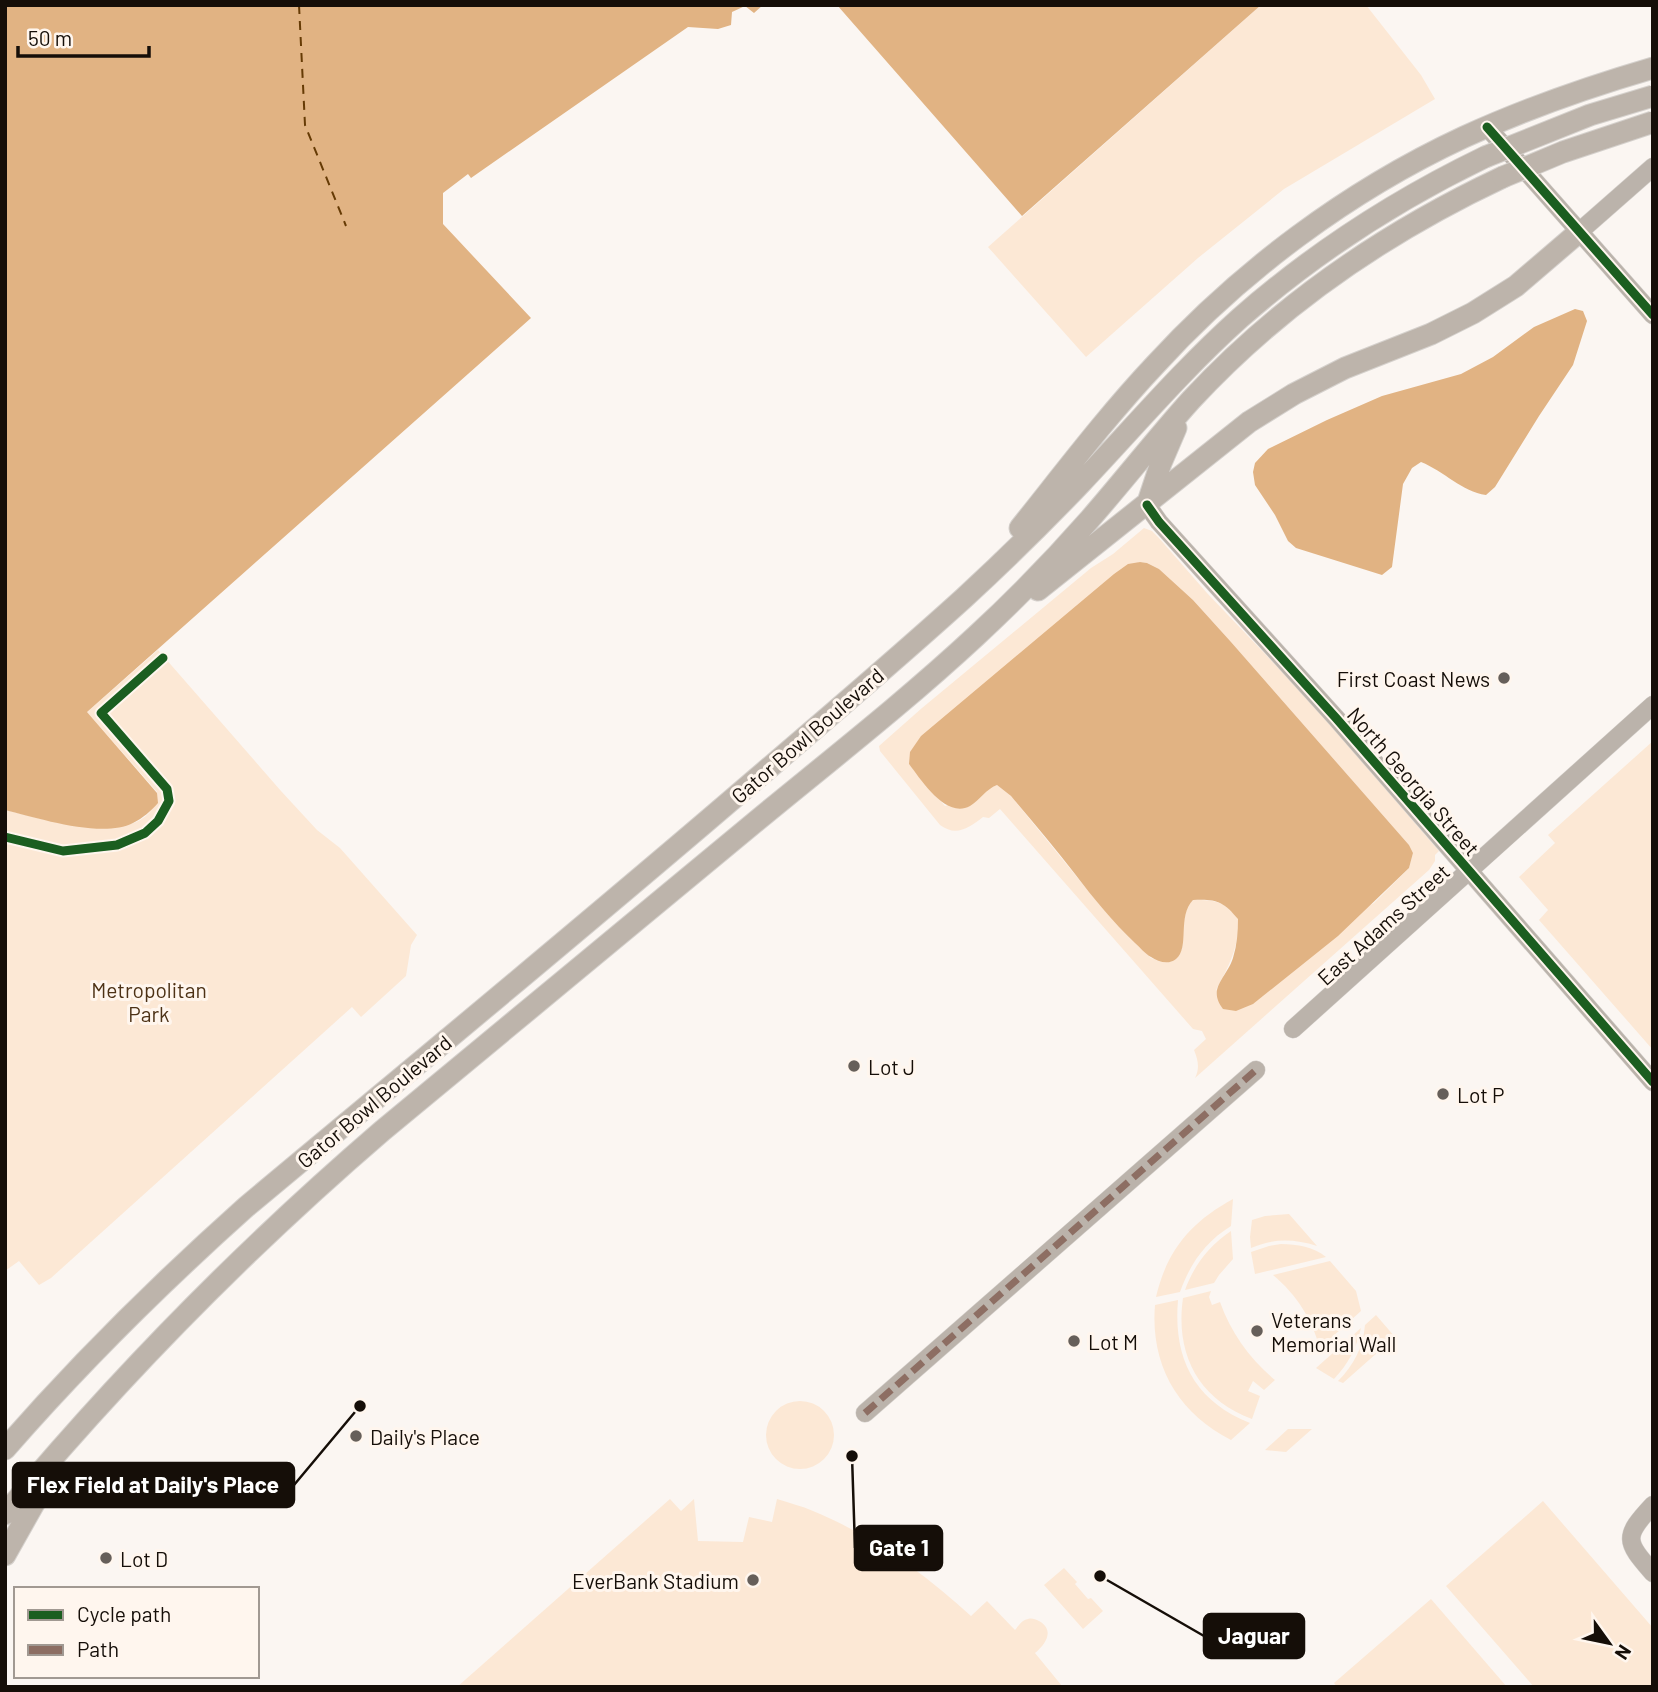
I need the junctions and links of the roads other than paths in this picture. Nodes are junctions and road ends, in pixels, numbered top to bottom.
1 (1653, 68) edge
2 (1653, 96) edge
3 (1653, 122) edge
4 (1487, 127) junction
5 (1653, 167) edge
6 (1579, 232) junction
7 (1653, 315) edge
8 (1193, 399) junction
9 (1147, 505) junction
10 (969, 593) junction
11 (956, 654) junction
12 (1653, 705) edge
13 (1469, 870) junction
14 (1293, 1029) dead end
15 (1256, 1070) dead end
16 (1653, 1082) edge
17 (865, 1413) dead end
18 (86, 1420) junction
19 (5, 1449) edge
20 (1653, 1505) edge
21 (5, 1514) edge
22 (5, 1555) edge
23 (1653, 1573) edge

1 - 4 main road
2 - 10 main road, Gator Bowl Boulevard, bridge
3 - 8 main road, Gator Bowl Boulevard, bridge
4 - 6 street
4 - 10 main road
5 - 6 street
6 - 7 street
6 - 9 main road
8 - 9 main road
8 - 11 main road, Gator Bowl Boulevard
9 - 11 main road
9 - 13 street, North Georgia Street
10 - 19 main road, Gator Bowl Boulevard
11 - 18 main road, Gator Bowl Boulevard
12 - 13 street, East Adams Street
13 - 14 street, East Adams Street
13 - 16 street, North Georgia Street
15 - 17 street
18 - 21 main road
18 - 22 main road
20 - 23 street

